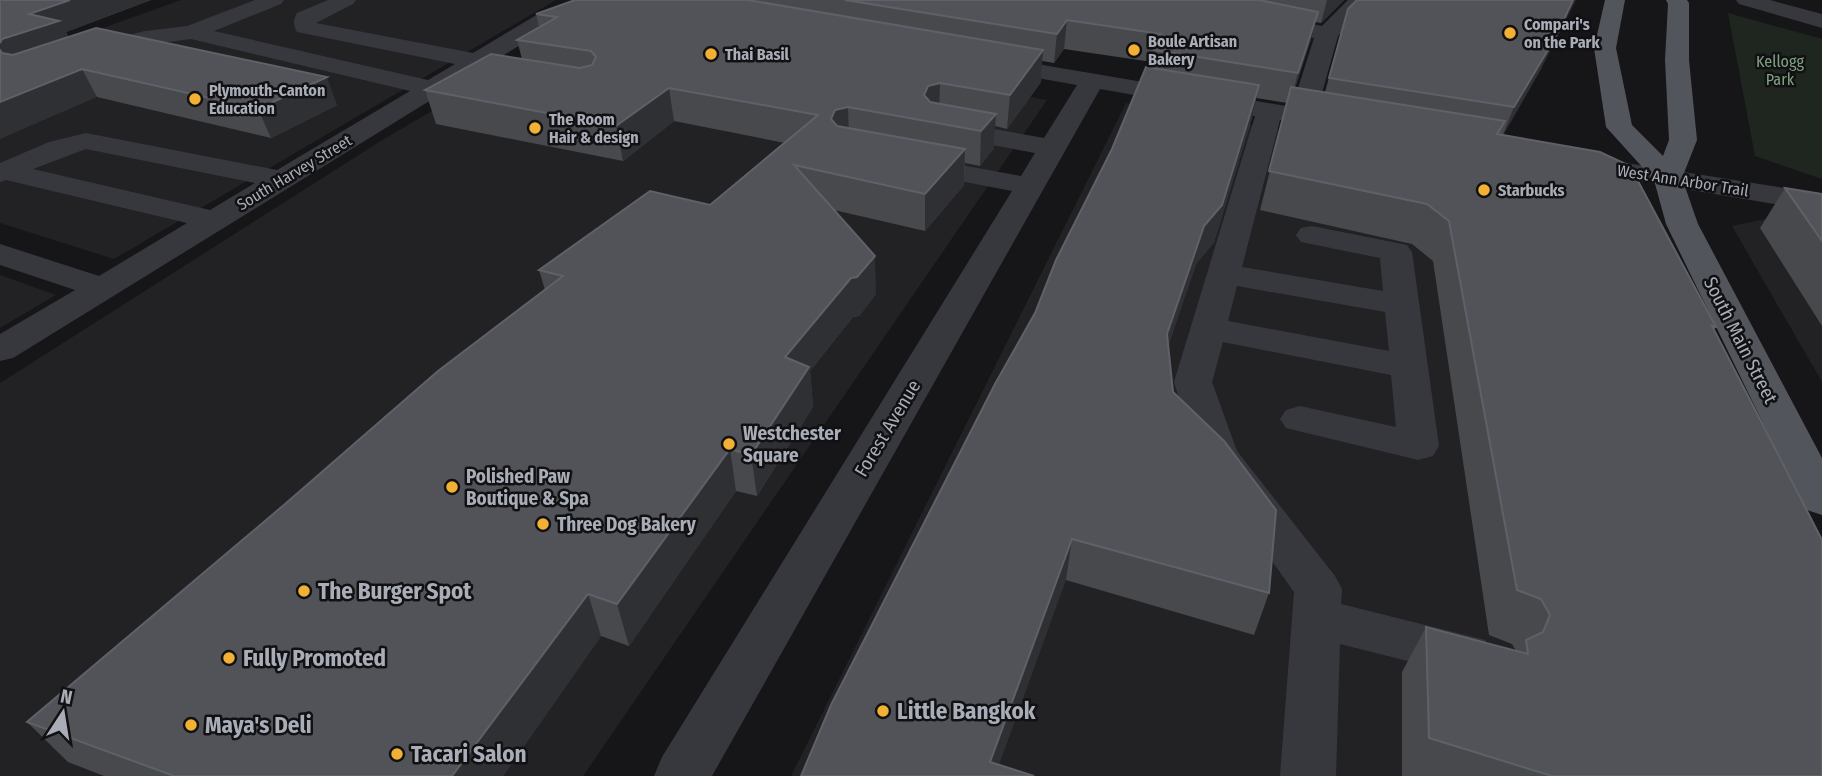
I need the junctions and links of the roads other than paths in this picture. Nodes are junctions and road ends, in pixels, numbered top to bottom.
1 (274, 0) edge
2 (346, 0) edge
3 (592, 0) edge
4 (1162, 0) edge
5 (1360, 0) edge
6 (1615, 0) edge
7 (1676, 0) edge
8 (1745, 0) edge
9 (1819, 18) edge
10 (191, 33) junction
11 (1327, 34) junction
12 (64, 59) edge
13 (969, 59) edge
14 (468, 66) junction
15 (502, 77) edge
16 (1092, 81) junction
17 (431, 88) junction
18 (1286, 114) junction
19 (1357, 126) edge
20 (939, 127) edge
21 (1053, 148) junction
22 (1550, 158) edge
23 (888, 160) edge
24 (2, 172) edge
25 (1668, 178) junction
26 (281, 179) junction
27 (1030, 186) junction
28 (1822, 203) edge
29 (215, 220) junction
30 (1312, 235) dead end
31 (0, 254) edge
32 (1224, 274) junction
33 (103, 288) junction
34 (1402, 304) junction
35 (1208, 328) junction
36 (0, 350) edge
37 (1410, 367) junction
38 (1300, 419) dead end
39 (1822, 499) edge
40 (1316, 618) junction
41 (1493, 661) edge
42 (682, 776) edge
43 (1308, 776) edge

1 - 10 street
2 - 14 street
3 - 14 street, South Harvey Street
4 - 11 street
5 - 11 street
6 - 25 main road, South Main Street
7 - 25 main road
8 - 9 street
10 - 12 street
10 - 17 street
11 - 18 street
13 - 16 street
14 - 15 street
14 - 17 street, South Harvey Street
16 - 18 street
16 - 21 street, Forest Avenue
17 - 26 street, South Harvey Street
18 - 19 street
18 - 32 street
20 - 21 street
21 - 27 street, Forest Avenue
22 - 25 street, West Ann Arbor Trail
23 - 27 street
24 - 26 street
24 - 29 street
25 - 28 street, West Ann Arbor Trail
25 - 39 main road, South Main Street
26 - 29 street, South Harvey Street
27 - 42 street, Forest Avenue
29 - 33 street, South Harvey Street
30 - 34 street
31 - 33 street
32 - 34 street
32 - 35 street
33 - 36 street, South Harvey Street
34 - 37 street
35 - 37 street
35 - 40 street
37 - 38 street
40 - 41 street
40 - 43 street

